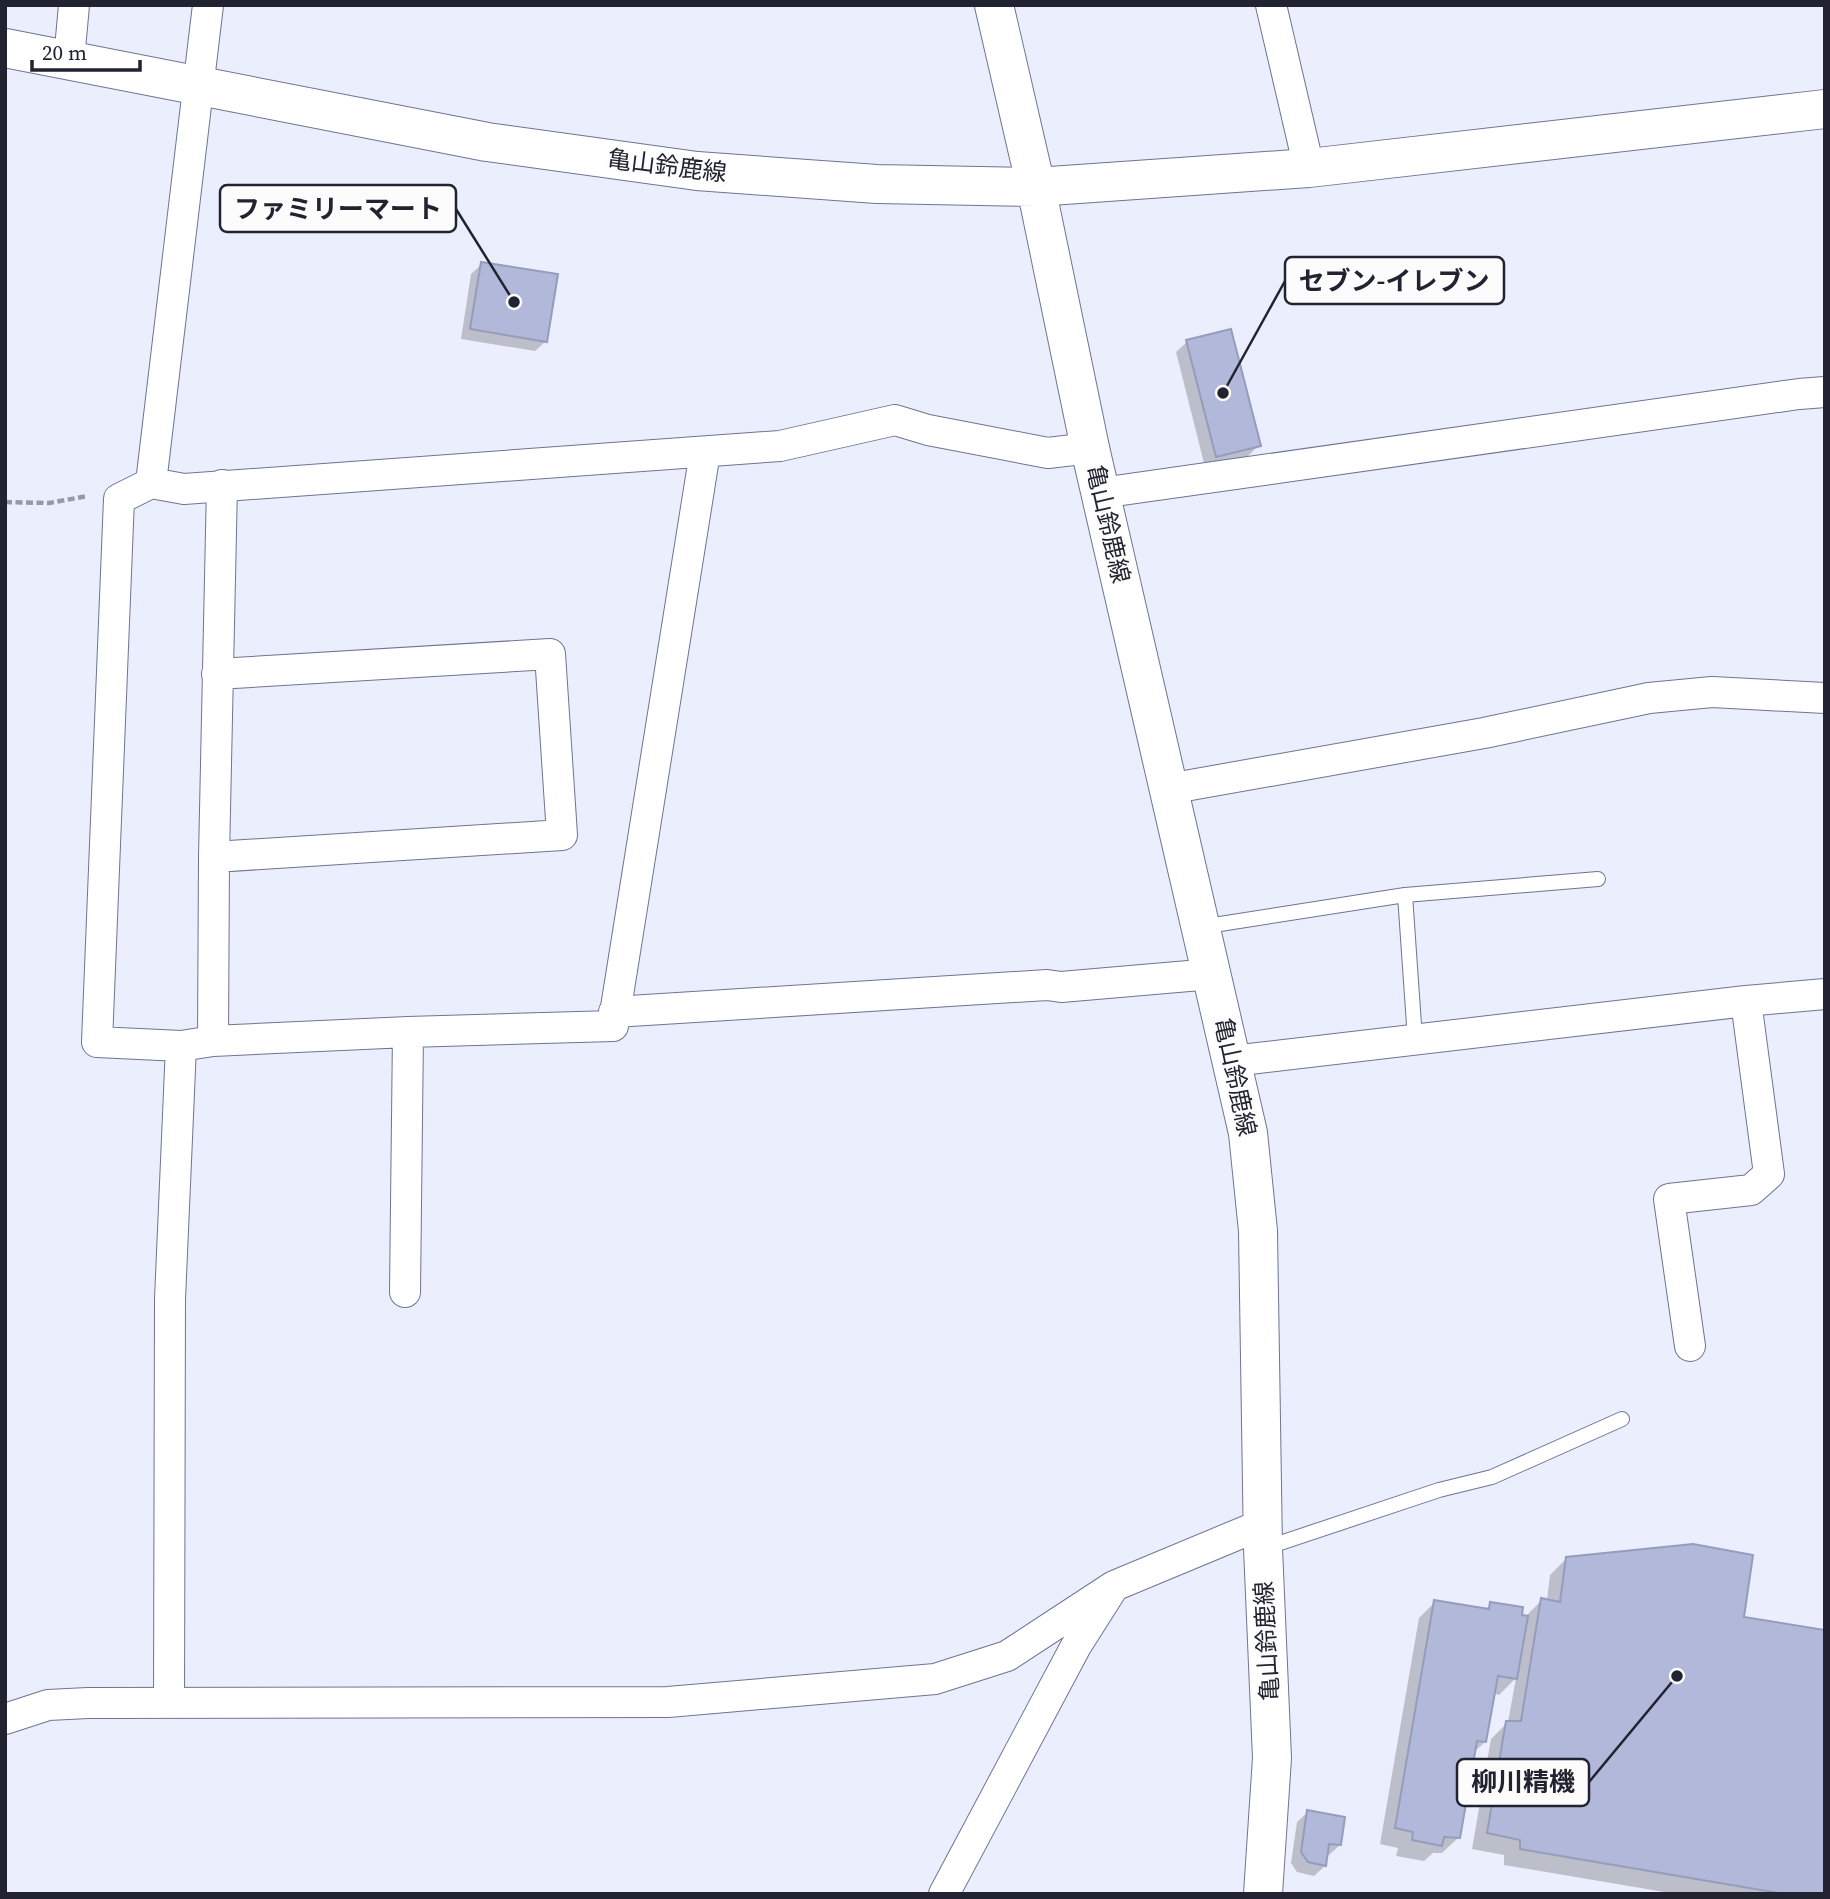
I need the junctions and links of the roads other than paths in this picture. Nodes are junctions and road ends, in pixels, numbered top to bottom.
1 (74, 5) edge
2 (208, 5) edge
3 (994, 5) edge
4 (1271, 5) edge
5 (5, 48) edge
6 (69, 60) junction
7 (197, 85) junction
8 (1825, 109) edge
9 (1308, 168) junction
10 (1036, 187) junction
11 (1825, 392) edge
12 (1090, 448) junction
13 (705, 452) junction
14 (151, 483) junction
15 (222, 485) junction
16 (1101, 493) junction
17 (217, 674) junction
18 (1825, 698) edge
19 (1168, 789) junction
20 (214, 856) junction
21 (1598, 880) dead end
22 (1405, 895) junction
23 (1201, 928) junction
24 (1212, 974) junction
25 (1825, 995) edge
26 (1746, 1000) junction
27 (614, 1012) junction
28 (408, 1032) junction
29 (1415, 1039) junction
30 (213, 1041) junction
31 (181, 1046) junction
32 (1232, 1061) junction
33 (405, 1292) dead end
34 (1690, 1346) dead end
35 (1622, 1419) dead end
36 (1263, 1536) junction
37 (1114, 1586) junction
38 (169, 1703) junction
39 (5, 1719) edge
40 (944, 1894) edge
41 (1262, 1894) edge

1 - 6 street
2 - 7 street
3 - 10 main road
4 - 9 street
5 - 6 main road, 亀山鈴鹿線
6 - 7 main road, 亀山鈴鹿線
7 - 10 main road, 亀山鈴鹿線
7 - 14 street
8 - 9 main road
9 - 10 main road
10 - 12 main road, 亀山鈴鹿線
11 - 16 street
12 - 13 street
12 - 16 main road, 亀山鈴鹿線
13 - 15 street
13 - 27 street
14 - 15 street
14 - 31 street
15 - 17 street
16 - 19 main road, 亀山鈴鹿線
17 - 20 street
17 - 20 street
18 - 19 street
19 - 23 main road, 亀山鈴鹿線
20 - 30 street
21 - 22 lane
22 - 23 lane
22 - 29 lane
23 - 24 main road, 亀山鈴鹿線
24 - 27 street
24 - 32 main road, 亀山鈴鹿線
25 - 26 street
26 - 29 street
26 - 34 street
27 - 28 street
28 - 30 street
28 - 33 street
29 - 32 street
30 - 31 street
31 - 38 street
32 - 36 main road, 亀山鈴鹿線
35 - 36 lane
36 - 37 street
36 - 41 main road, 亀山鈴鹿線
37 - 38 street
37 - 40 street
38 - 39 street

